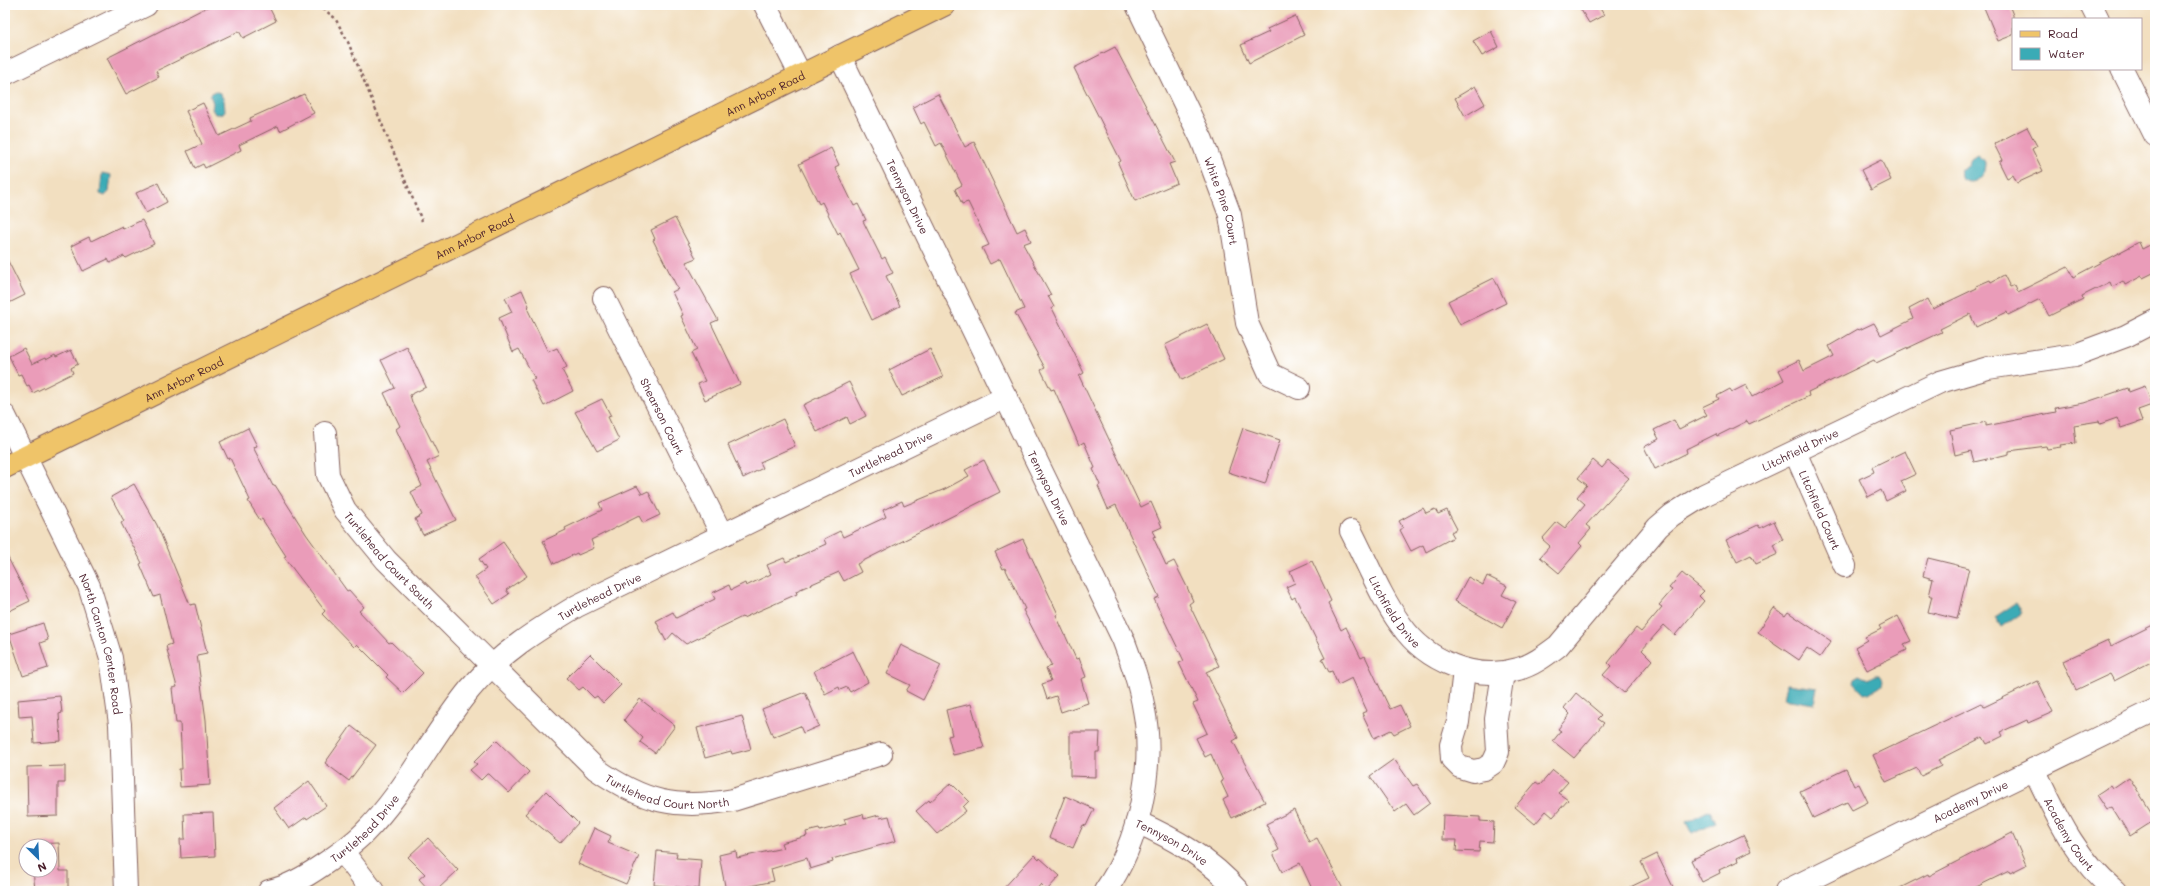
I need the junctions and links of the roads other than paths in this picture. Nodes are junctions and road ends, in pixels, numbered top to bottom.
1 (146, 5) edge
2 (765, 5) edge
3 (944, 5) edge
4 (1137, 5) edge
5 (2091, 5) edge
6 (2098, 18) edge
7 (840, 56) junction
8 (2122, 70) edge
9 (5, 74) edge
10 (801, 76) junction
11 (2155, 135) edge
12 (604, 298) dead end
13 (2155, 321) edge
14 (1299, 388) dead end
15 (1006, 397) junction
16 (5, 416) edge
17 (325, 433) dead end
18 (1795, 452) junction
19 (26, 457) junction
20 (5, 467) edge
21 (1351, 531) dead end
22 (722, 535) junction
23 (1845, 566) dead end
24 (492, 666) junction
25 (1464, 670) junction
26 (1503, 673) junction
27 (2155, 710) edge
28 (881, 754) dead end
29 (2034, 769) junction
30 (1137, 822) junction
31 (343, 852) junction
32 (126, 891) edge
33 (269, 891) edge
34 (373, 891) edge
35 (1105, 891) edge
36 (1238, 891) edge
37 (1786, 891) edge
38 (2115, 891) edge

1 - 9 street
2 - 10 street
3 - 7 main road, Ann Arbor Road
4 - 14 street, White Pine Court
5 - 6 street
7 - 10 main road, Ann Arbor Road
7 - 15 street, Tennyson Drive
8 - 11 street
10 - 19 main road, Ann Arbor Road
12 - 22 street, Shearson Court
13 - 18 street, Litchfield Drive
15 - 22 street, Turtlehead Drive
15 - 30 street, Tennyson Drive
16 - 19 street, North Canton Center Road
17 - 24 street, Turtlehead Court South
18 - 23 street, Litchfield Court
18 - 26 street, Litchfield Drive
19 - 20 main road, Ann Arbor Road
19 - 32 street, North Canton Center Road
21 - 25 street, Litchfield Drive
22 - 24 street, Turtlehead Drive
24 - 28 street, Turtlehead Court North
24 - 31 street, Turtlehead Drive
25 - 26 street, Litchfield Drive
25 - 26 street
27 - 29 street, Academy Drive
29 - 37 street, Academy Drive
29 - 38 street, Academy Court
30 - 35 street
30 - 36 street, Tennyson Drive
31 - 33 street, Turtlehead Drive
31 - 34 street

